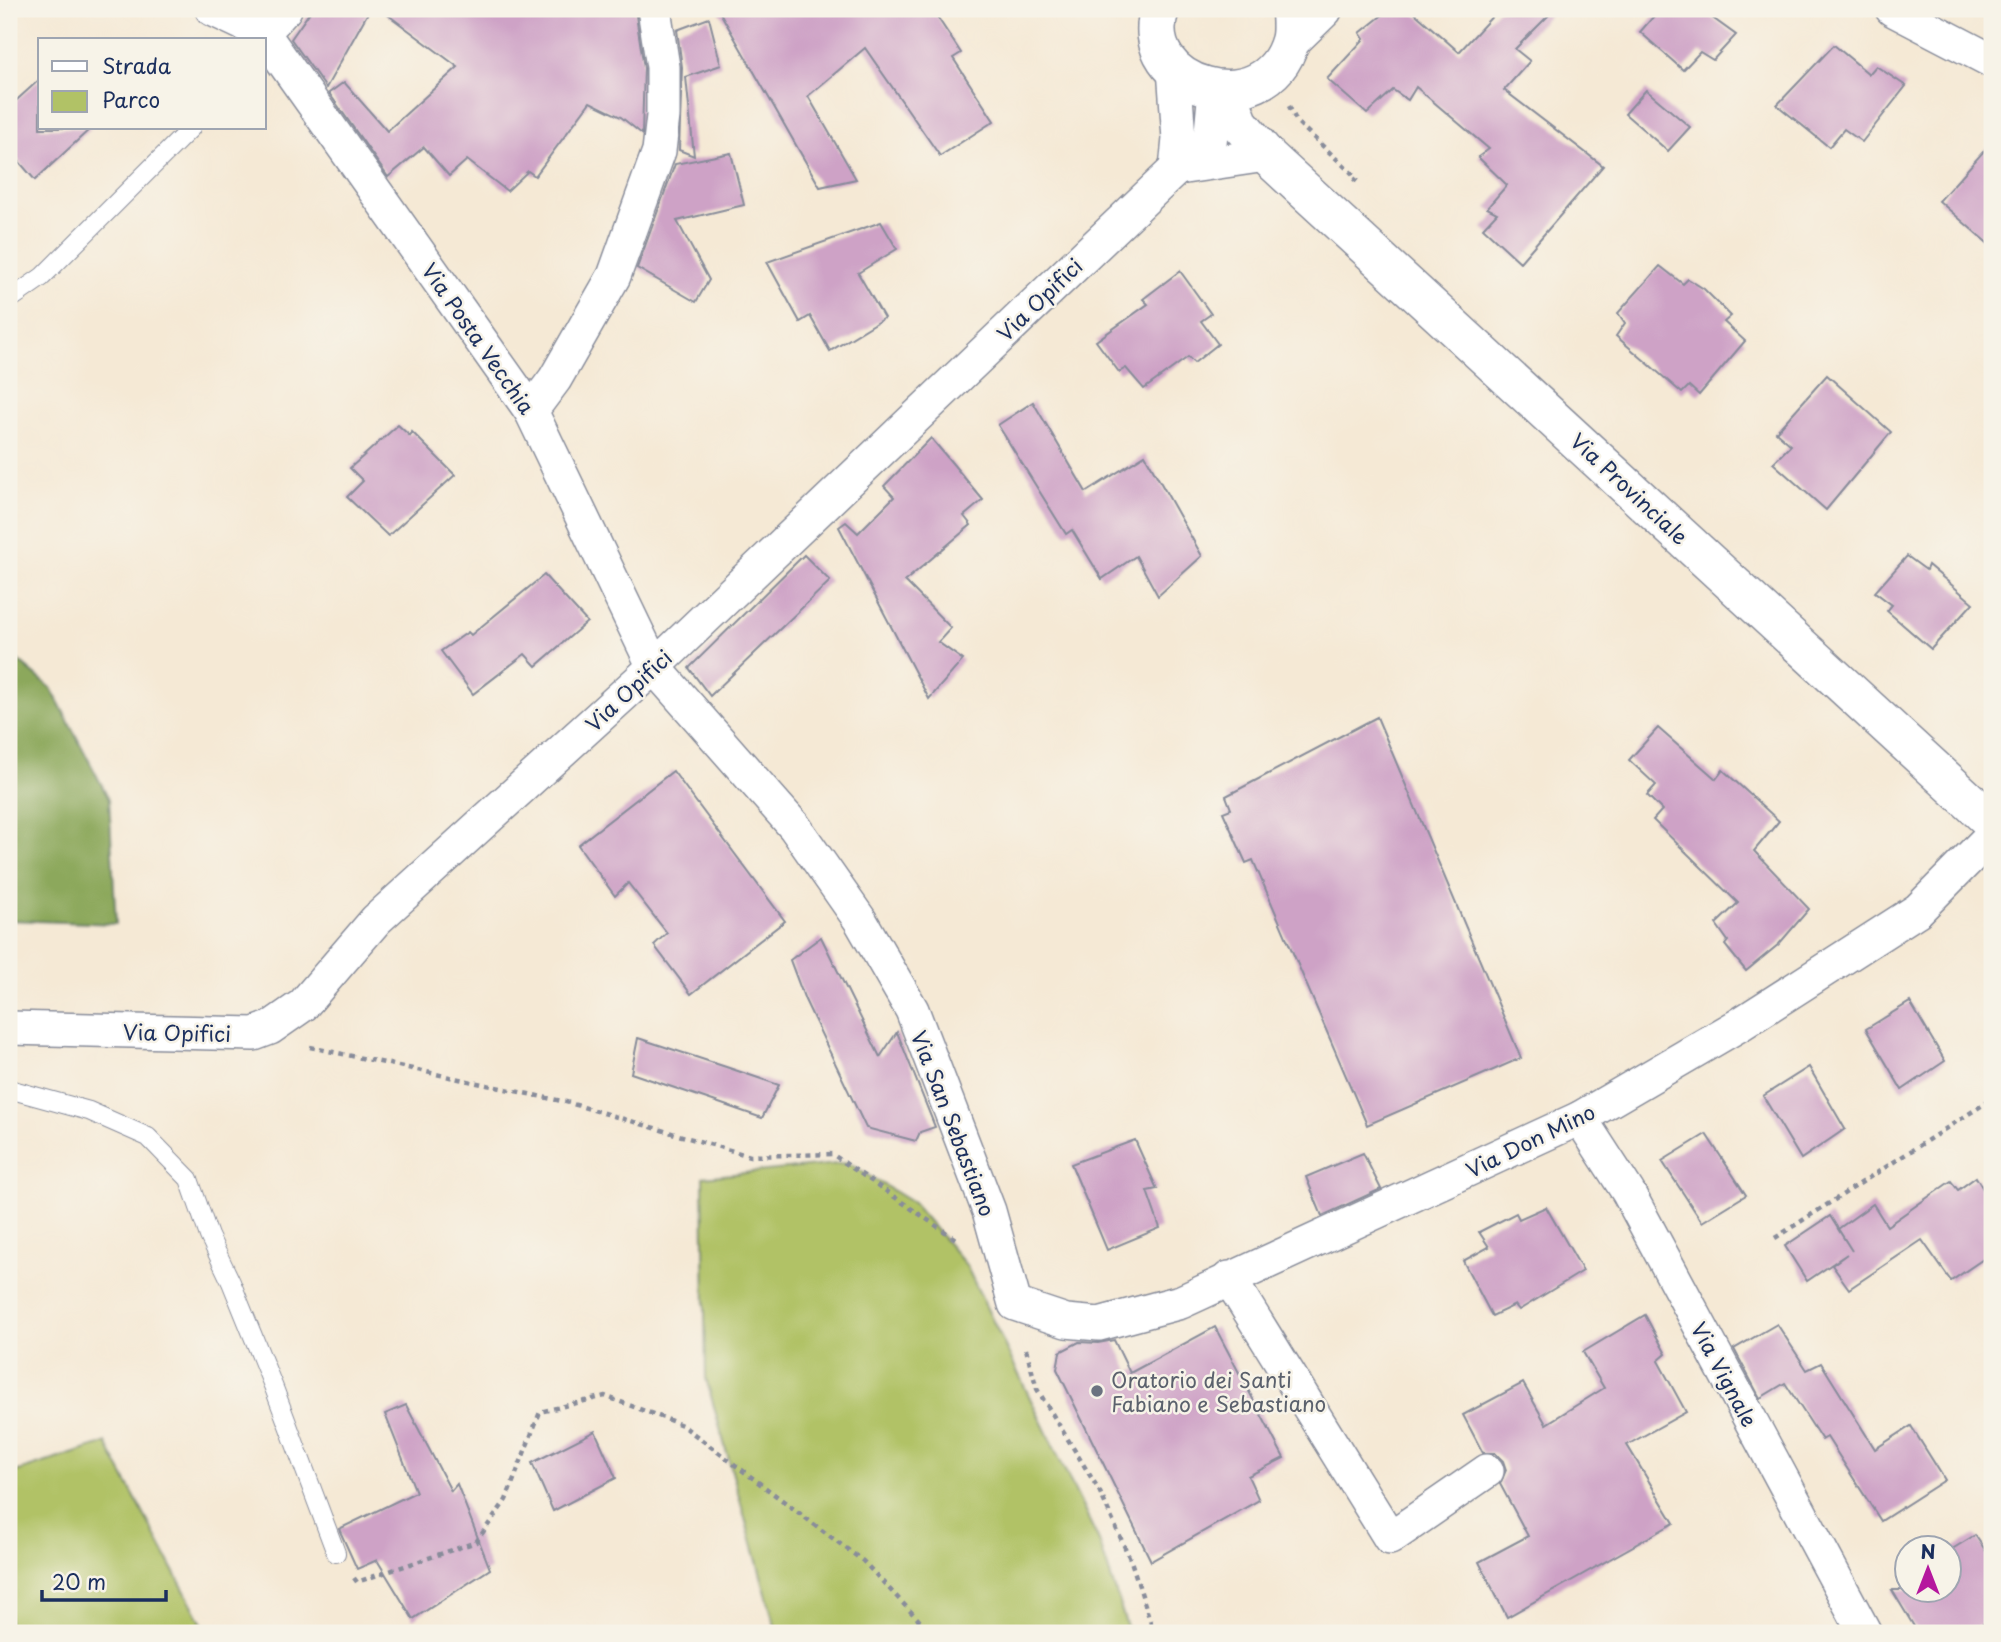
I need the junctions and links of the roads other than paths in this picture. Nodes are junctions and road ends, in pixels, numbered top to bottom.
1 (212, 9) edge
2 (654, 9) edge
3 (1323, 9) edge
4 (1892, 9) edge
5 (1154, 12) edge
6 (1291, 24) edge
7 (268, 27) edge
8 (1992, 61) edge
9 (1174, 68) junction
10 (1234, 87) junction
11 (189, 130) edge
12 (1266, 155) junction
13 (1175, 169) junction
14 (9, 300) edge
15 (531, 411) junction
16 (654, 667) junction
17 (1992, 822) edge
18 (1992, 835) edge
19 (9, 1028) edge
20 (9, 1090) edge
21 (1580, 1118) junction
22 (1229, 1278) junction
23 (1015, 1304) joint
24 (1488, 1471) dead end
25 (336, 1553) road end
26 (1865, 1633) edge

1 - 7 street
2 - 15 street
3 - 6 street
4 - 8 street
5 - 9 street
6 - 10 street
7 - 15 street, Via Posta Vecchia
9 - 10 street
9 - 13 street
10 - 12 street, Via Provinciale
10 - 13 street, Via Opifici
11 - 14 lane
12 - 13 street
12 - 17 street, Via Provinciale
13 - 16 street, Via Opifici
15 - 16 street, Via Posta Vecchia
16 - 19 street, Via Opifici
16 - 23 street, Via San Sebastiano
18 - 21 street, Via Don Mino
20 - 25 lane
21 - 22 street, Via Don Mino
21 - 26 street, Via Vignale
22 - 23 street, Via Don Mino
22 - 24 street

